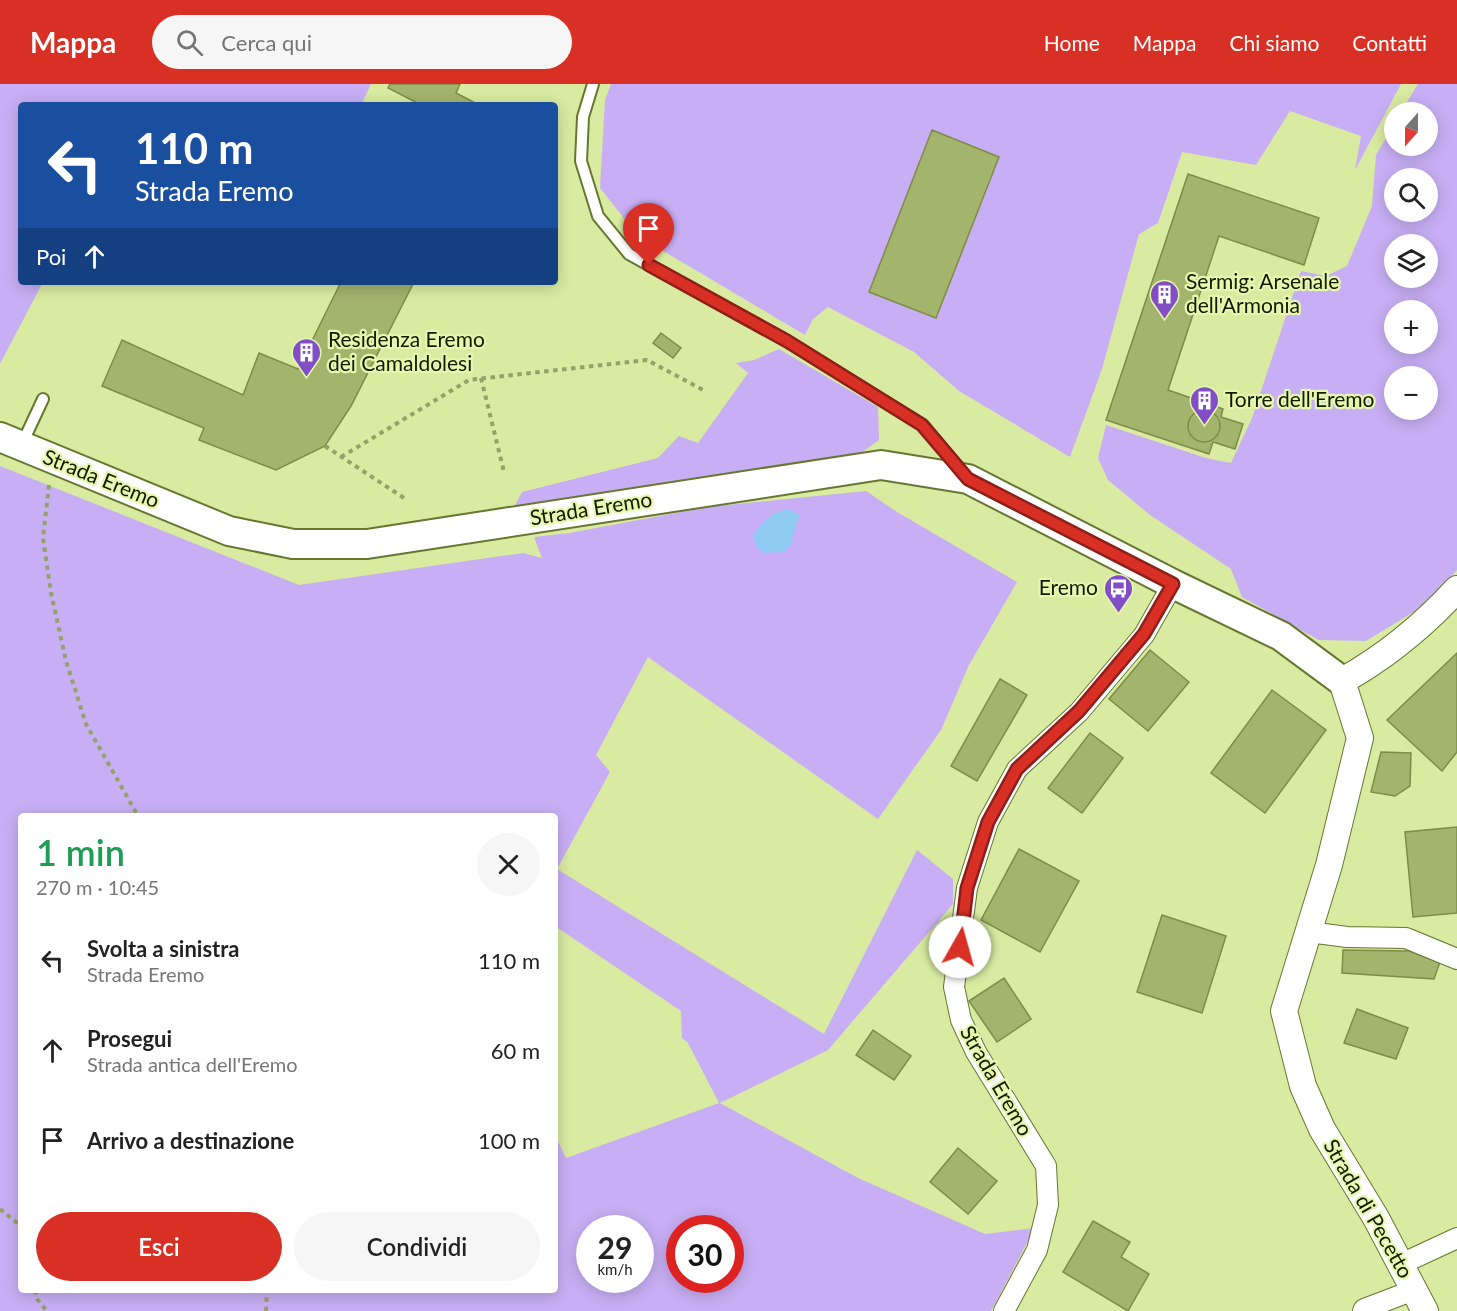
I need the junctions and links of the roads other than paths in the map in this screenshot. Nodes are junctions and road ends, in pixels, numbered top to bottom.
1 (593, 84) edge
2 (44, 399) dead end
3 (10, 442) edge
4 (968, 479) junction
5 (1173, 584) junction
6 (1457, 590) edge
7 (1342, 681) junction
8 (1309, 932) junction
9 (1457, 959) edge
10 (1457, 1238) edge
11 (1401, 1264) junction
12 (1420, 1301) edge
13 (1004, 1311) edge
14 (1363, 1311) edge

1 - 4 lane
2 - 3 lane
3 - 4 main road, Strada Eremo
4 - 5 main road, Strada Eremo
5 - 7 main road, Strada Eremo
5 - 13 street, Strada Eremo
6 - 7 street
7 - 8 street
8 - 9 street
8 - 11 street, Strada di Pecetto
10 - 11 street
11 - 12 street, Strada di Pecetto
12 - 14 street, Strada di Pecetto

